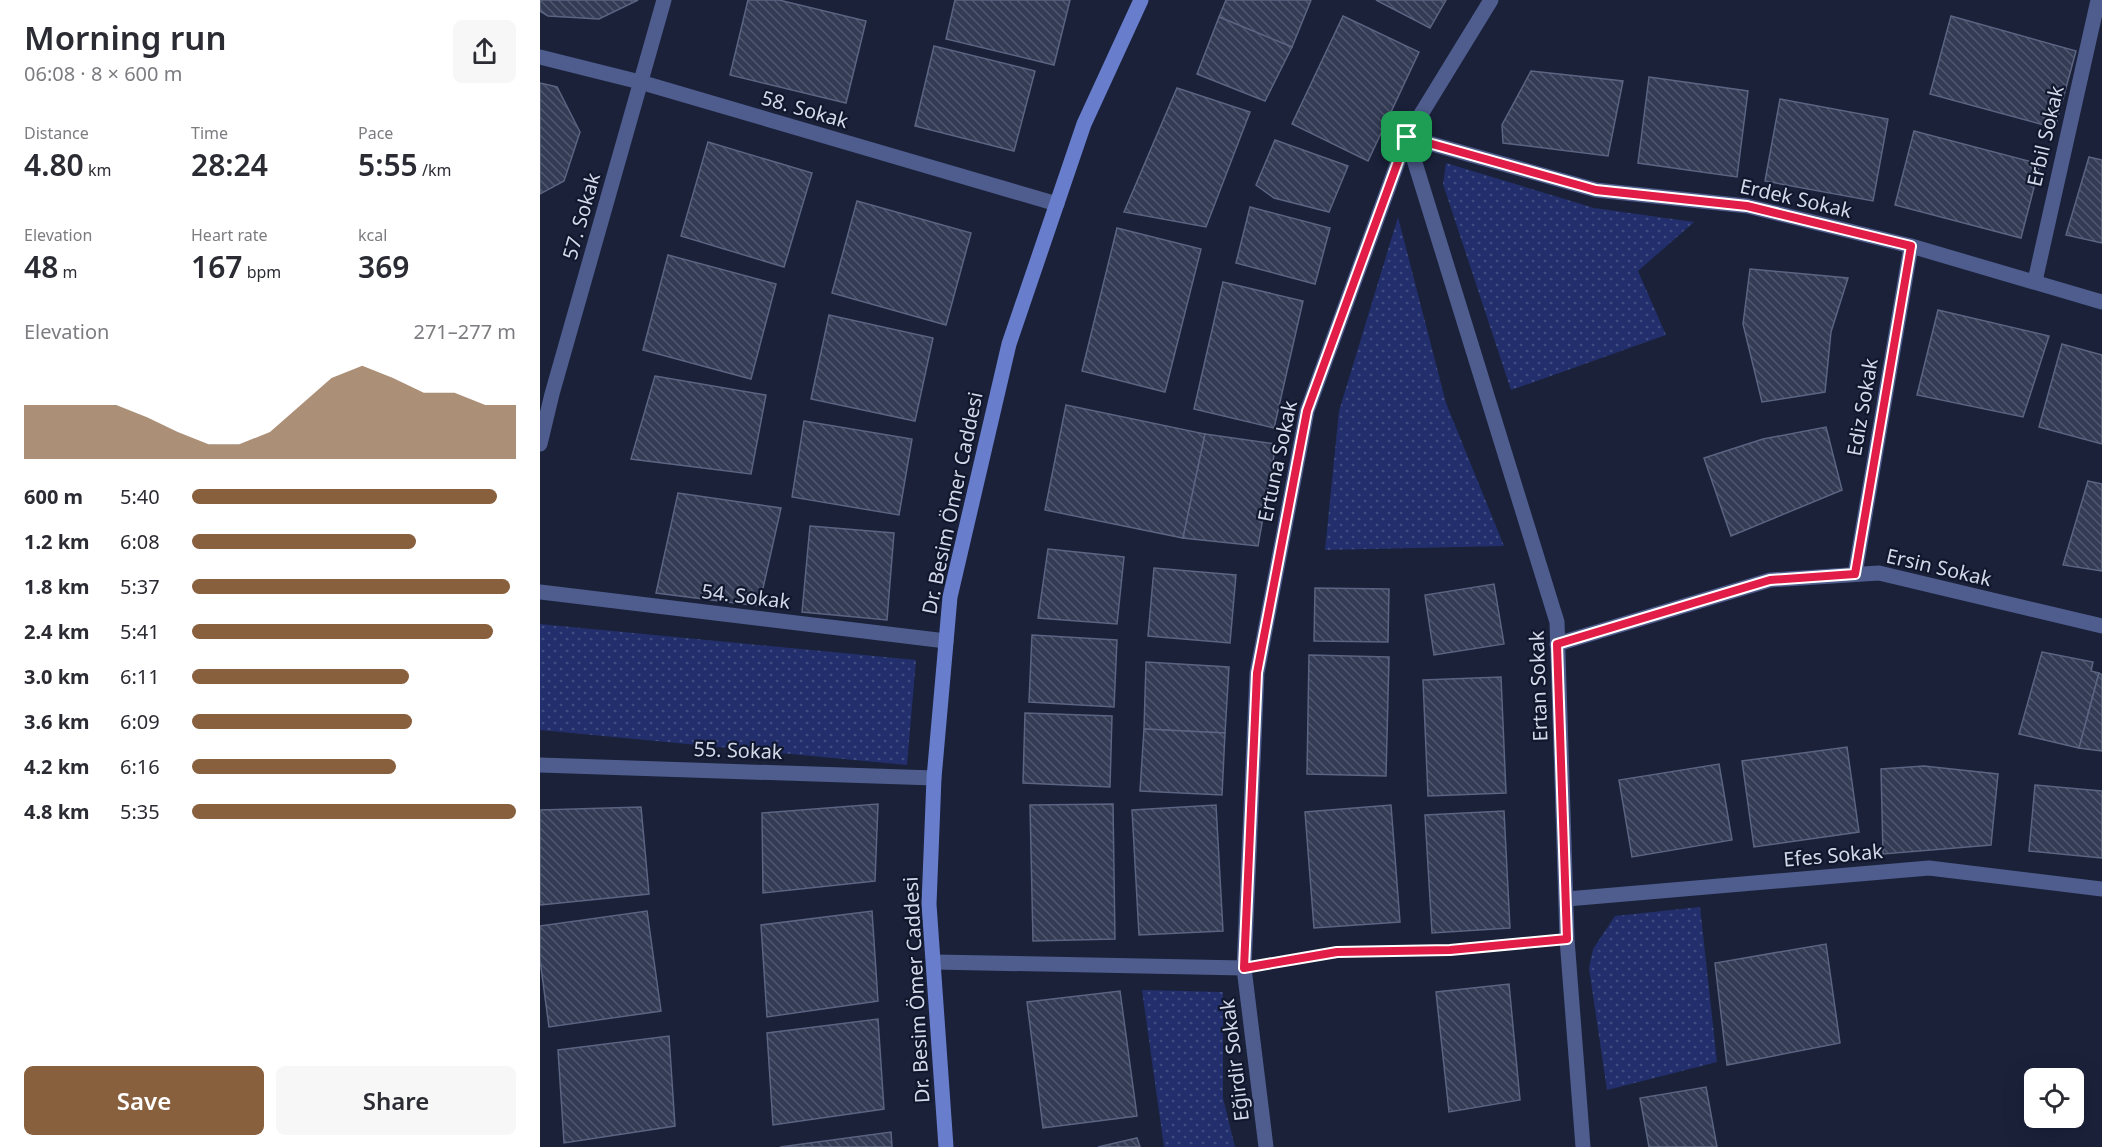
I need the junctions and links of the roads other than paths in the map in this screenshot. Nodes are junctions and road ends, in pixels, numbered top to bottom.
1 (664, 0) edge
2 (1141, 0) edge
3 (1491, 0) edge
4 (2098, 0) edge
5 (540, 57) edge
6 (640, 82) junction
7 (1407, 137) junction
8 (1057, 204) junction
9 (1911, 246) junction
10 (2035, 281) junction
11 (2102, 302) edge
12 (540, 444) edge
13 (1855, 574) junction
14 (540, 592) edge
15 (2102, 627) edge
16 (946, 641) junction
17 (1557, 644) junction
18 (540, 765) edge
19 (934, 778) junction
20 (2102, 889) edge
21 (1567, 899) junction
22 (934, 962) junction
23 (1244, 968) junction
24 (946, 1147) edge
25 (1266, 1147) edge
26 (1583, 1147) edge

1 - 6 street, 57. Sokak
2 - 8 main road, Dr. Besim Ömer Caddesi
3 - 7 street, Ertuna Sokak
4 - 10 street, Erbil Sokak
5 - 6 street, 58. Sokak
6 - 8 street, 58. Sokak
6 - 12 street, 57. Sokak
7 - 9 street, Erdek Sokak
7 - 17 street, Ertan Sokak
7 - 23 street, Ertuna Sokak
8 - 16 main road, Dr. Besim Ömer Caddesi
9 - 10 street, Erdek Sokak
9 - 13 street, Ediz Sokak
10 - 11 street, Erdek Sokak
13 - 15 street, Ersin Sokak
13 - 17 street, Ersin Sokak
14 - 16 street, 54. Sokak
16 - 19 main road, Dr. Besim Ömer Caddesi
17 - 21 street, Ertan Sokak
18 - 19 street, 55. Sokak
19 - 22 main road, Dr. Besim Ömer Caddesi
20 - 21 street, Efes Sokak
21 - 26 street, Ertan Sokak
22 - 23 street
22 - 24 main road, Dr. Besim Ömer Caddesi
23 - 25 street, Eğirdir Sokak

